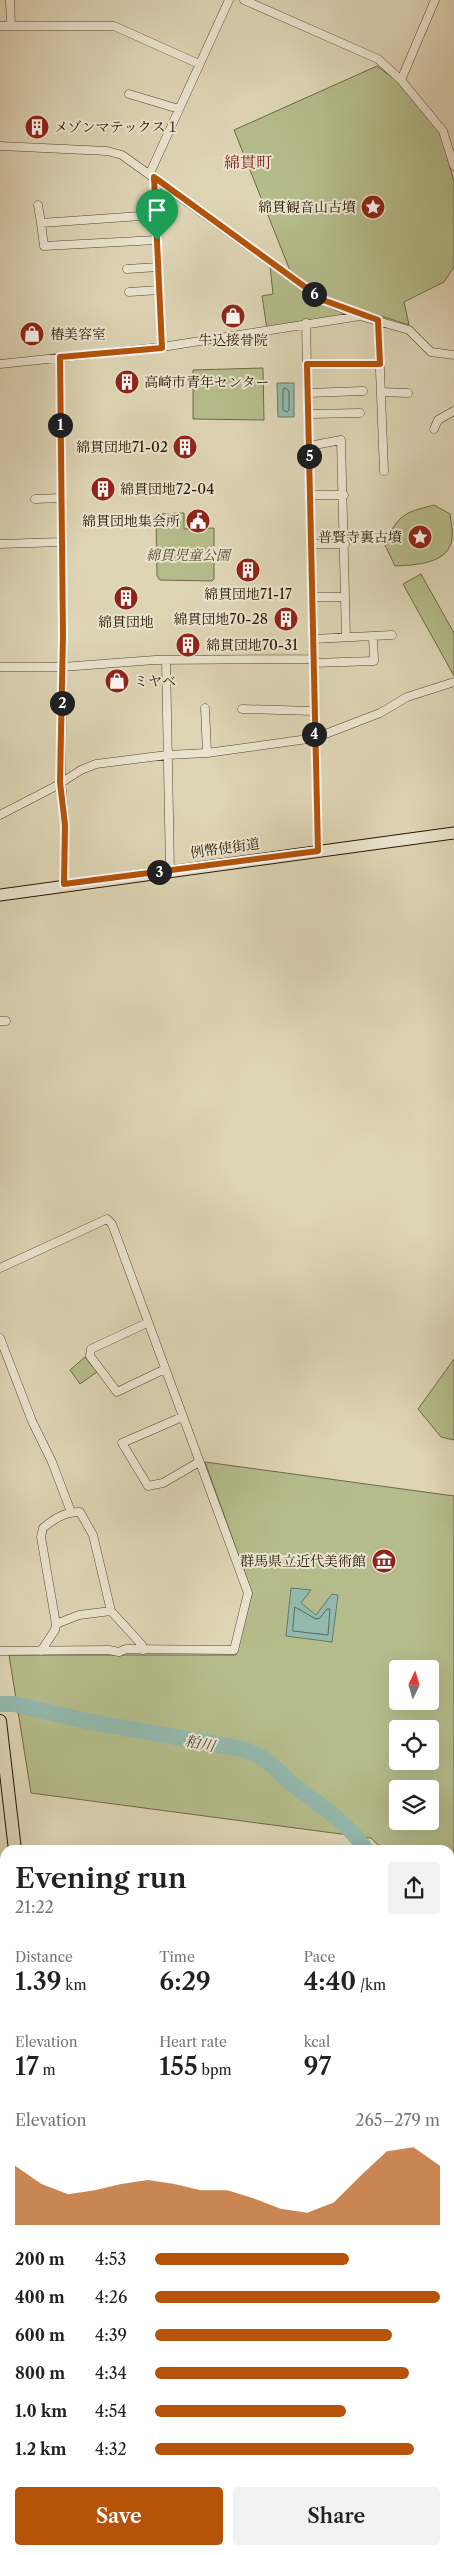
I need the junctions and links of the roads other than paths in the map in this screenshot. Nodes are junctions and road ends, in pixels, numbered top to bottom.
1 (10, 0) edge
2 (229, 0) edge
3 (244, 0) edge
4 (435, 0) edge
5 (0, 26) edge
6 (11, 26) junction
7 (199, 64) junction
8 (402, 80) junction
9 (130, 94) dead end
10 (178, 109) junction
11 (0, 146) edge
12 (453, 151) edge
13 (454, 166) edge
14 (152, 175) junction
15 (38, 205) dead end
16 (155, 215) junction
17 (41, 223) junction
18 (157, 240) junction
19 (158, 267) junction
20 (127, 268) dead end
21 (159, 290) junction
22 (129, 292) dead end
23 (360, 316) junction
24 (378, 320) junction
25 (306, 323) junction
26 (162, 348) junction
27 (454, 354) edge
28 (60, 357) junction
29 (0, 364) edge
30 (307, 364) junction
31 (380, 364) junction
32 (363, 391) dead end
33 (308, 392) junction
34 (381, 392) junction
35 (408, 392) dead end
36 (454, 411) edge
37 (360, 413) dead end
38 (308, 414) junction
39 (434, 429) dead end
40 (309, 446) junction
41 (384, 471) dead end
42 (310, 495) junction
43 (344, 495) junction
44 (61, 498) junction
45 (35, 499) dead end
46 (61, 542) junction
47 (0, 544) edge
48 (311, 544) junction
49 (345, 544) junction
50 (312, 597) junction
51 (345, 597) junction
52 (392, 634) dead end
53 (373, 636) junction
54 (346, 637) junction
55 (313, 639) junction
56 (166, 660) junction
57 (313, 661) junction
58 (0, 667) edge
59 (62, 667) junction
60 (454, 682) edge
61 (205, 708) dead end
62 (242, 709) dead end
63 (313, 711) junction
64 (315, 738) junction
65 (207, 753) junction
66 (167, 755) junction
67 (60, 782) junction
68 (0, 815) edge
69 (454, 833) edge
70 (318, 851) junction
71 (170, 871) junction
72 (64, 884) junction
73 (0, 895) edge
74 (0, 1268) edge
75 (147, 1323) junction
76 (0, 1338) edge
77 (165, 1369) junction
78 (182, 1417) junction
79 (199, 1462) junction
80 (71, 1512) junction
81 (112, 1612) junction
82 (56, 1624) junction
83 (142, 1650) junction
84 (0, 1651) edge
85 (41, 1651) junction
86 (0, 1722) edge
87 (1, 1739) edge
88 (14, 1845) edge

1 - 6 street
2 - 7 street
3 - 8 street
4 - 8 street
5 - 6 street
6 - 7 street
7 - 10 street
8 - 12 street
9 - 10 street
10 - 14 street
11 - 14 street
12 - 13 street
14 - 16 street
14 - 23 street
15 - 17 street
16 - 17 street
16 - 18 street
17 - 18 street
18 - 19 street
19 - 20 street
19 - 21 street
21 - 22 street
21 - 26 street
23 - 24 street
23 - 25 street
24 - 27 street
24 - 31 street
25 - 26 street
25 - 30 street
26 - 28 street
28 - 29 street
28 - 44 street
30 - 31 street
30 - 33 street
31 - 34 street
32 - 33 street
33 - 38 street
34 - 35 street
34 - 41 street
36 - 39 street
37 - 38 street
38 - 40 street
40 - 42 street
40 - 43 street
42 - 43 street
42 - 48 street
43 - 49 street
44 - 45 street
44 - 46 street
46 - 47 street
46 - 59 street
48 - 49 street
48 - 50 street
49 - 51 street
50 - 51 street
50 - 55 street
51 - 54 street
52 - 53 street
53 - 54 street
53 - 57 street
54 - 55 street
55 - 57 street
56 - 57 street
56 - 59 street
56 - 66 street
57 - 63 street
58 - 59 street
59 - 67 street
60 - 64 street
61 - 65 street
62 - 63 street
63 - 64 street
64 - 65 street
64 - 70 street
65 - 66 street
66 - 67 street
66 - 71 street
67 - 68 street
67 - 72 street
69 - 70 main road, 例幣使街道
70 - 71 main road, 例幣使街道
71 - 72 main road, 例幣使街道
72 - 73 main road, 例幣使街道
74 - 75 street
75 - 77 street
75 - 77 street
76 - 80 street
77 - 78 street
78 - 79 street
78 - 79 street
79 - 83 street
80 - 81 street
80 - 82 street
81 - 82 street
81 - 83 street
82 - 85 street
83 - 85 street
84 - 85 street
86 - 87 main road
87 - 88 main road

